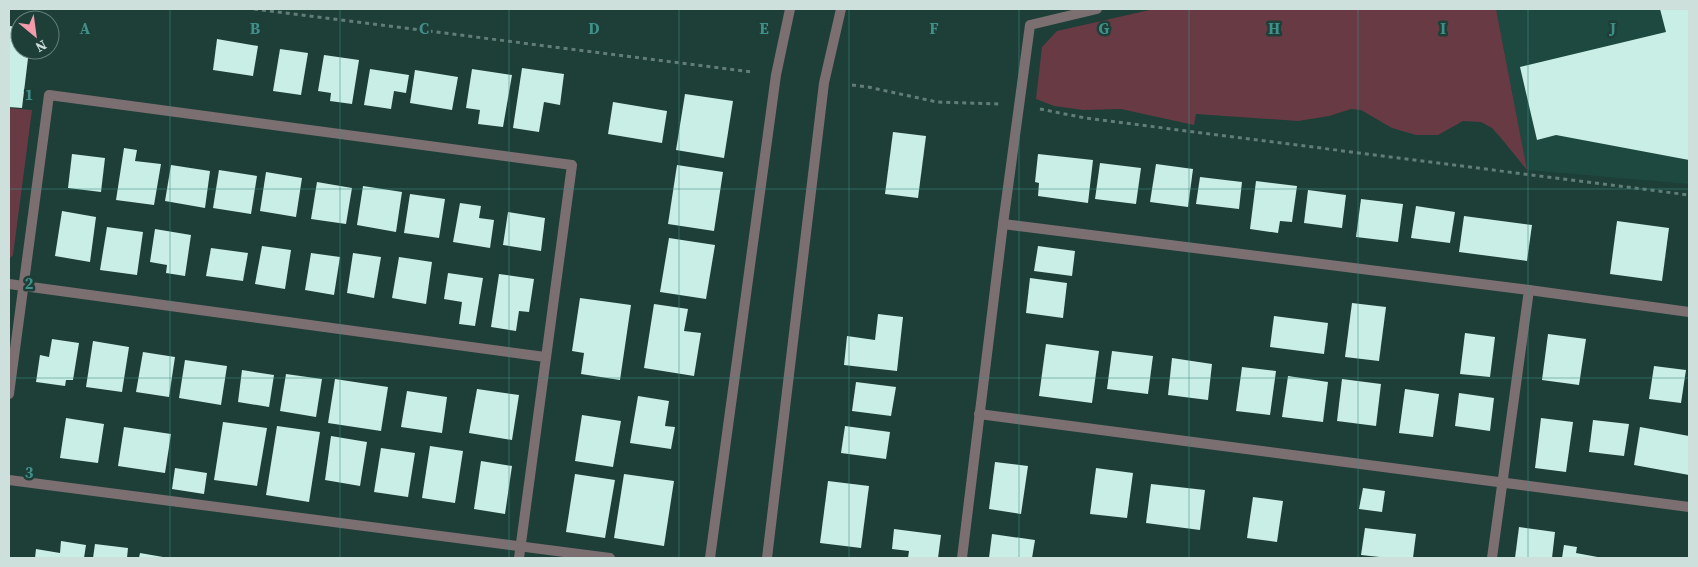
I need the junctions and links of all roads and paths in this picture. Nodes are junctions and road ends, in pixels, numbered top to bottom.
1 (254, 9) edge
2 (790, 9) edge
3 (841, 9) edge
4 (1097, 9) edge
5 (752, 72) dead end
6 (852, 84) dead end
7 (1021, 106) junction
8 (1689, 195) edge
9 (1003, 224) junction
10 (9, 284) edge
11 (24, 286) junction
12 (1529, 290) junction
13 (1689, 312) edge
14 (545, 357) junction
15 (9, 394) edge
16 (979, 414) junction
17 (9, 480) edge
18 (1502, 482) junction
19 (1689, 506) edge
20 (521, 547) junction
21 (519, 558) edge
22 (610, 558) edge
23 (710, 558) edge
24 (767, 558) edge
25 (962, 558) edge
26 (1492, 558) edge

1 - 5 path
2 - 23 street
3 - 24 street
4 - 7 street
6 - 7 path
7 - 8 path
7 - 9 street
9 - 12 street
9 - 16 street
10 - 11 street
11 - 14 street
11 - 14 street
11 - 15 street
12 - 13 street
12 - 18 street
14 - 20 street
16 - 18 street
16 - 25 street
17 - 20 street
18 - 19 street
18 - 26 street
20 - 21 street
20 - 22 street

